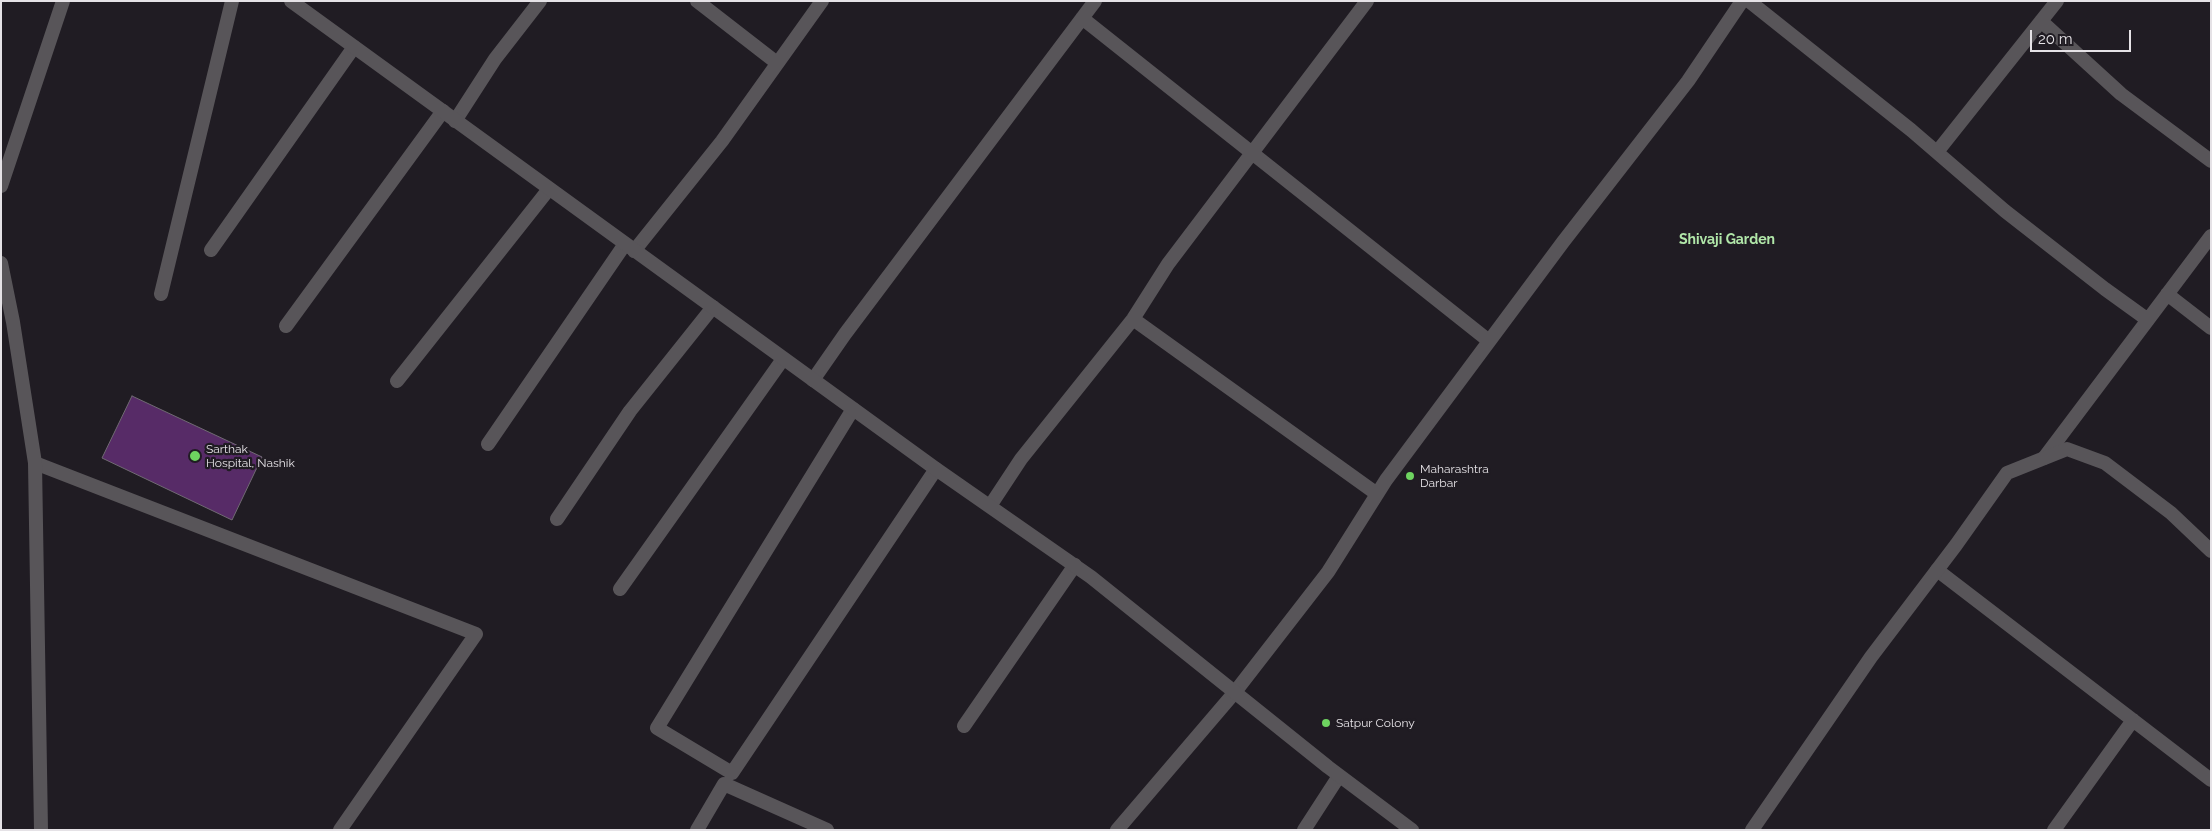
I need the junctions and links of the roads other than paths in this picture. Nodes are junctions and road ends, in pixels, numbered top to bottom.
1 (63, 1) edge
2 (232, 1) edge
3 (291, 1) edge
4 (540, 1) edge
5 (697, 1) edge
6 (822, 1) edge
7 (1095, 1) edge
8 (1367, 1) edge
9 (1742, 1) edge
10 (1749, 1) edge
11 (2057, 1) edge
12 (1082, 18) junction
13 (2041, 21) junction
14 (354, 47) junction
15 (778, 63) junction
16 (443, 111) junction
17 (456, 121) junction
18 (1937, 152) junction
19 (1252, 153) junction
20 (2211, 161) edge
21 (1, 186) edge
22 (549, 188) junction
23 (2211, 236) edge
24 (630, 247) junction
25 (211, 250) dead end
26 (1, 263) edge
27 (160, 294) dead end
28 (2166, 294) junction
29 (713, 307) junction
30 (1133, 319) junction
31 (2148, 320) junction
32 (286, 326) dead end
33 (2211, 328) edge
34 (1489, 341) junction
35 (783, 359) junction
36 (813, 380) junction
37 (397, 381) dead end
38 (853, 409) junction
39 (488, 444) dead end
40 (2044, 458) junction
41 (35, 463) junction
42 (936, 469) junction
43 (1377, 494) junction
44 (990, 506) junction
45 (557, 519) dead end
46 (2211, 551) edge
47 (1075, 565) junction
48 (1937, 570) junction
49 (620, 588) dead end
50 (1235, 692) junction
51 (2133, 720) junction
52 (964, 726) dead end
53 (1339, 776) junction
54 (2211, 780) edge
55 (42, 830) edge
56 (340, 830) edge
57 (697, 830) edge
58 (827, 830) edge
59 (1117, 830) edge
60 (1304, 830) edge
61 (1412, 830) edge
62 (1752, 830) edge
63 (2054, 830) edge

1 - 21 street
2 - 27 street
3 - 14 street
4 - 17 street
5 - 15 street
6 - 15 street
7 - 12 street
8 - 19 street
9 - 34 street
10 - 18 street
11 - 13 street
12 - 19 street
12 - 36 street
13 - 18 street
13 - 20 street
14 - 16 street
14 - 25 street
15 - 24 street
16 - 17 street
16 - 32 street
17 - 22 street
18 - 31 street
19 - 30 street
19 - 34 street
22 - 24 street
22 - 37 street
23 - 28 street
24 - 29 street
24 - 39 street
26 - 41 street
28 - 31 street
28 - 33 street
29 - 35 street
29 - 45 street
30 - 43 street
30 - 44 street
31 - 40 street
34 - 43 street
35 - 36 street
35 - 49 street
36 - 38 street
38 - 42 street
38 - 42 street
40 - 46 street
40 - 48 street
41 - 55 street
41 - 56 street
42 - 44 street
43 - 50 street
44 - 47 street
47 - 50 street
47 - 52 street
48 - 51 street
48 - 62 street
50 - 53 street
50 - 59 street
51 - 54 street
51 - 63 street
53 - 60 street
53 - 61 street
57 - 58 street

